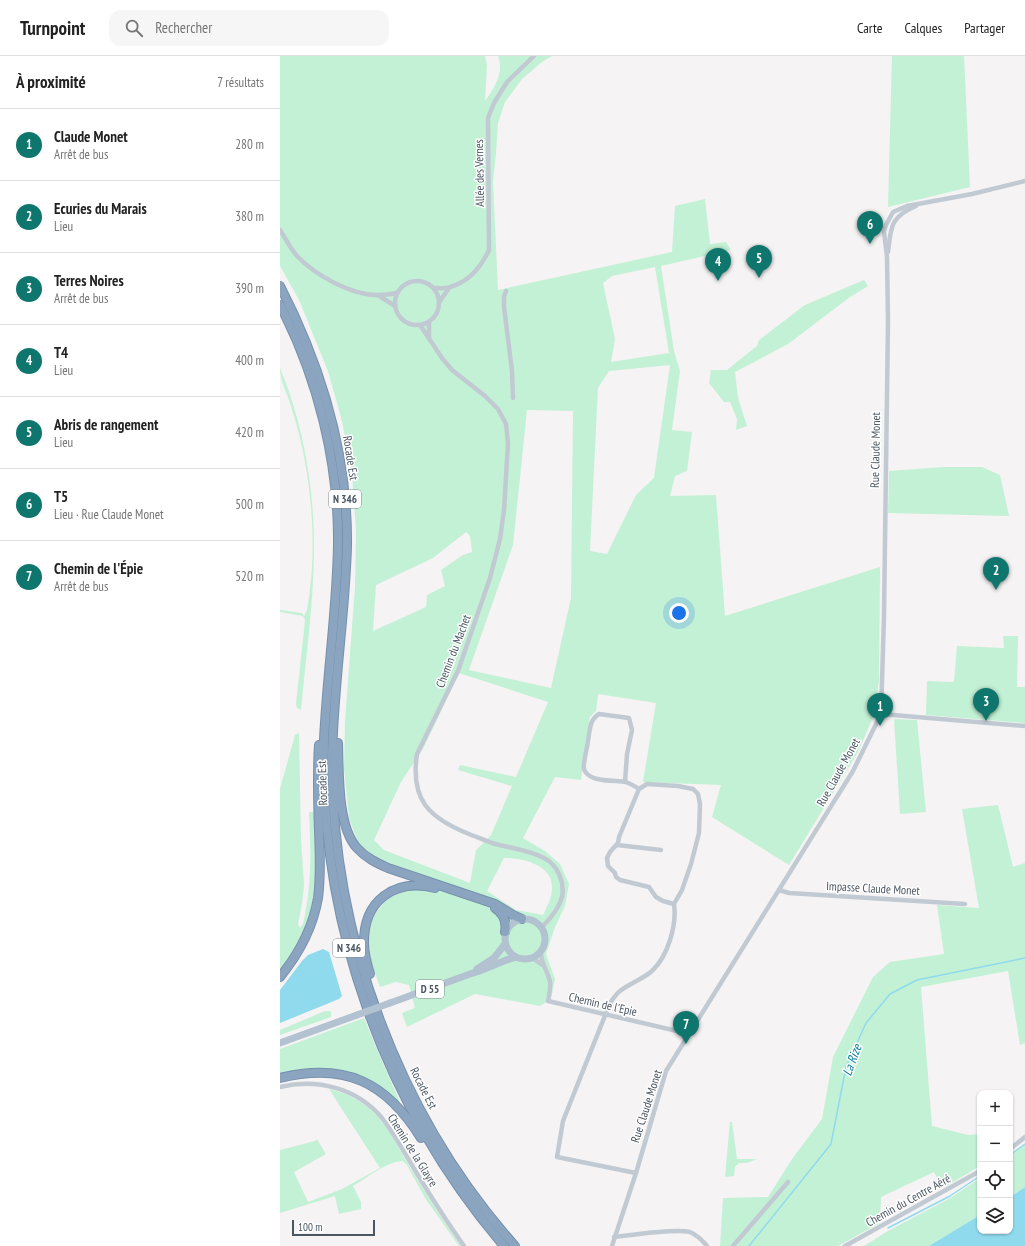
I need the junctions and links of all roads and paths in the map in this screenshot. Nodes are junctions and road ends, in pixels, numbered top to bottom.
1 (534, 56) edge
2 (1025, 181) edge
3 (280, 230) edge
4 (280, 286) edge
5 (434, 288) junction
6 (449, 288) junction
7 (506, 291) dead end
8 (397, 293) junction
9 (378, 295) junction
10 (440, 301) junction
11 (280, 305) edge
12 (395, 306) junction
13 (429, 322) junction
14 (420, 325) junction
15 (429, 338) junction
16 (513, 398) dead end
17 (881, 714) junction
18 (329, 722) junction
19 (1025, 726) edge
20 (624, 782) junction
21 (639, 789) junction
22 (617, 845) junction
23 (661, 850) dead end
24 (779, 890) junction
25 (674, 904) junction
26 (965, 904) dead end
27 (522, 919) junction
28 (542, 927) junction
29 (506, 932) junction
30 (505, 944) junction
31 (541, 951) junction
32 (516, 957) junction
33 (532, 958) junction
34 (543, 965) junction
35 (470, 974) junction
36 (280, 977) edge
37 (368, 984) junction
38 (605, 1014) junction
39 (690, 1034) junction
40 (281, 1042) edge
41 (280, 1078) edge
42 (280, 1087) edge
43 (1025, 1137) edge
44 (1013, 1147) edge
45 (439, 1158) junction
46 (636, 1173) junction
47 (977, 1173) edge
48 (788, 1182) dead end
49 (614, 1237) junction
50 (464, 1246) edge
51 (504, 1246) edge
52 (516, 1246) edge
53 (612, 1246) edge
54 (707, 1246) edge
55 (733, 1246) edge
56 (845, 1246) edge

1 - 6 street, Allée des Vernes
2 - 17 street, Rue Claude Monet
3 - 9 street
4 - 18 highway, Rocade Est / N 346
5 - 6 street, Allée des Vernes
5 - 8 street
5 - 10 street
6 - 10 street, Allée des Vernes
7 - 16 street
8 - 9 street
8 - 12 street
9 - 12 street
10 - 13 street
11 - 18 highway, Rocade Est / N 346
12 - 14 street
13 - 14 street
13 - 15 street
14 - 15 street, Chemin du Machet
15 - 28 street, Chemin du Machet
17 - 19 street
17 - 24 street, Rue Claude Monet
18 - 27 highway
18 - 36 highway
18 - 37 highway, Rocade Est / N 346
18 - 45 highway, Rocade Est / N 346
20 - 20 street
20 - 21 street
21 - 22 street
21 - 25 street
22 - 23 street
22 - 25 street
24 - 26 street, Impasse Claude Monet
24 - 39 street, Rue Claude Monet
25 - 38 street
27 - 28 main road
27 - 29 main road
28 - 31 main road
29 - 30 main road
29 - 37 highway
30 - 32 main road
30 - 35 main road, D 55
31 - 33 main road
31 - 34 street, Chemin de l'Epie
32 - 33 main road
32 - 35 main road, D 55
33 - 34 street
34 - 38 street, Chemin de l'Epie
35 - 40 main road, D 55, bridge
37 - 52 highway, Rocade Est / N 346
38 - 39 street, Chemin de l'Epie
38 - 46 street
39 - 46 street, Rue Claude Monet
41 - 45 highway
42 - 50 street, Chemin de la Glayre
43 - 44 street
45 - 51 highway, Rocade Est / N 346
46 - 49 street, Rue Claude Monet
47 - 56 street, Chemin du Centre Aéré
48 - 55 street
49 - 53 street, Rue Claude Monet
49 - 54 street

